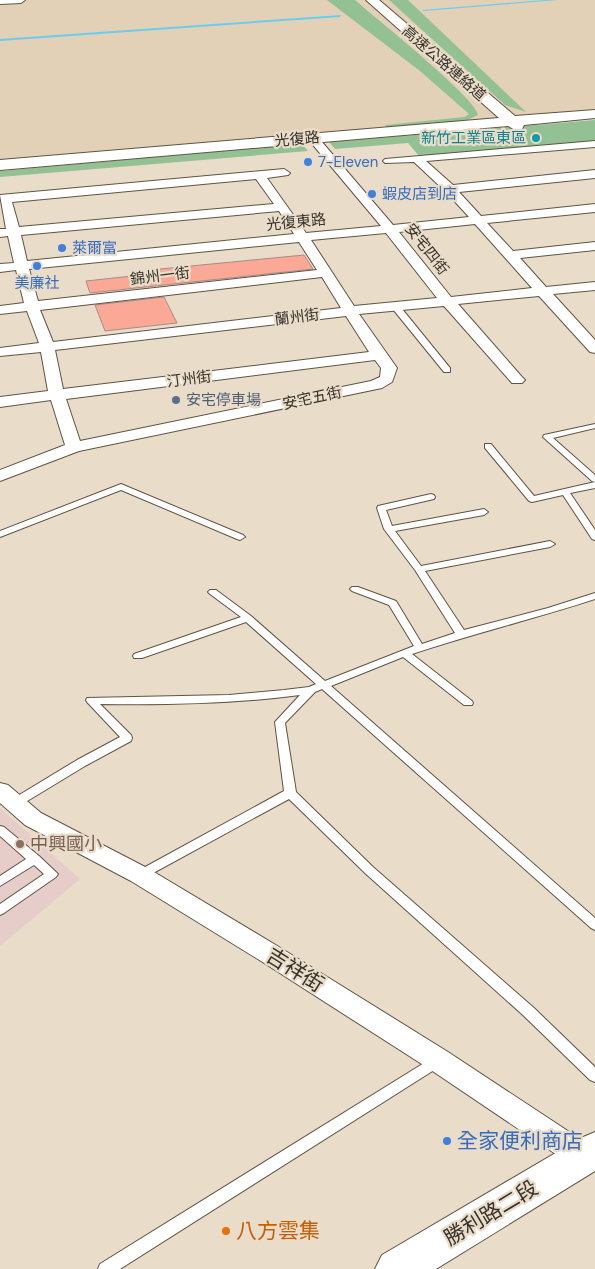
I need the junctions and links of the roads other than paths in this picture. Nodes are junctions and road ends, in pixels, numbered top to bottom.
1 (21, 0) edge
2 (372, 0) edge
3 (0, 2) edge
4 (492, 106) junction
5 (595, 114) edge
6 (548, 118) junction
7 (595, 120) edge
8 (514, 123) junction
9 (470, 125) junction
10 (314, 139) junction
11 (595, 144) edge
12 (417, 159) junction
13 (389, 161) dead end
14 (0, 165) edge
15 (0, 170) edge
16 (284, 173) dead end
17 (595, 174) edge
18 (259, 175) junction
19 (450, 189) junction
20 (2, 198) edge
21 (283, 207) junction
22 (595, 208) edge
23 (476, 219) junction
24 (390, 229) junction
25 (7, 232) edge
26 (302, 238) junction
27 (595, 246) edge
28 (510, 255) junction
29 (23, 265) junction
30 (0, 268) edge
31 (324, 273) junction
32 (595, 286) edge
33 (542, 292) junction
34 (447, 301) junction
35 (395, 306) junction
36 (32, 307) junction
37 (0, 310) edge
38 (350, 311) junction
39 (595, 328) edge
40 (577, 330) junction
41 (47, 346) junction
42 (595, 349) edge
43 (0, 352) edge
44 (378, 355) junction
45 (448, 370) dead end
46 (517, 380) dead end
47 (57, 396) junction
48 (0, 402) edge
49 (595, 426) edge
50 (488, 446) dead end
51 (74, 447) junction
52 (0, 476) edge
53 (595, 479) edge
54 (595, 485) edge
55 (566, 493) junction
56 (431, 496) dead end
57 (484, 512) dead end
58 (389, 529) junction
59 (0, 534) edge
60 (240, 537) dead end
61 (595, 537) edge
62 (550, 544) dead end
63 (419, 570) junction
64 (355, 589) dead end
65 (213, 592) dead end
66 (595, 596) edge
67 (248, 618) junction
68 (461, 634) junction
69 (420, 648) junction
70 (404, 653) junction
71 (138, 656) dead end
72 (325, 686) junction
73 (311, 690) junction
74 (468, 703) dead end
75 (290, 793) junction
76 (7, 797) edge
77 (0, 830) edge
78 (35, 858) junction
79 (140, 875) junction
80 (0, 882) edge
81 (0, 910) edge
82 (595, 925) edge
83 (438, 1060) junction
84 (595, 1076) edge
85 (590, 1154) edge
86 (106, 1269) edge
87 (397, 1269) edge

1 - 3 street
2 - 4 street, 高速公路連絡道
4 - 6 street
4 - 8 street, 高速公路連絡道
4 - 9 street
5 - 6 street, 光復路
6 - 8 street, 光復路
7 - 8 street, 光復路
8 - 9 street, 光復路
8 - 10 street, 光復路
9 - 10 street, 光復路
10 - 14 street, 光復路
10 - 15 street, 光復路
10 - 24 street, 安宅四街
11 - 12 street
12 - 13 street
12 - 19 street
16 - 18 street
17 - 19 street
18 - 20 street
18 - 21 street, 安宅五街
19 - 23 street
20 - 25 street
21 - 25 street
21 - 26 street, 安宅五街
22 - 23 street, 光復東路
23 - 24 street, 光復東路
23 - 28 street
24 - 26 street, 光復東路
24 - 34 street, 安宅四街
25 - 29 street
26 - 29 street, 光復東路
26 - 31 street, 安宅五街
27 - 28 street
28 - 33 street
29 - 30 street, 光復東路
29 - 36 street
31 - 36 street, 錦州一街
31 - 38 street, 安宅五街
32 - 33 street, 蘭州街
33 - 34 street, 蘭州街
33 - 40 street
34 - 35 street, 蘭州街
34 - 46 street, 安宅四街
35 - 38 street, 蘭州街
35 - 45 lane
36 - 37 street, 錦州一街
36 - 41 street
38 - 41 street, 蘭州街
38 - 44 street, 安宅五街
39 - 40 street
40 - 42 street
41 - 43 street, 蘭州街
41 - 47 street
44 - 47 street, 汀州街
44 - 51 street, 安宅五街
47 - 48 street, 汀州街
47 - 51 street
49 - 53 lane
50 - 55 lane
51 - 52 street, 安宅五街
54 - 55 lane
55 - 61 lane
56 - 58 lane
57 - 58 lane
58 - 63 lane
59 - 60 lane
62 - 63 lane
63 - 68 lane
64 - 69 lane
65 - 67 lane
66 - 68 lane
67 - 71 lane
67 - 72 lane
68 - 69 lane
69 - 70 lane
70 - 72 lane
70 - 74 lane
72 - 73 lane
72 - 82 lane
73 - 75 lane
73 - 76 lane
75 - 79 lane
75 - 84 lane
76 - 79 street, 吉祥街
77 - 78 lane
78 - 80 lane
78 - 81 lane
79 - 83 street, 吉祥街
83 - 85 street, 吉祥街
83 - 86 lane
85 - 87 street, 勝利路二段

